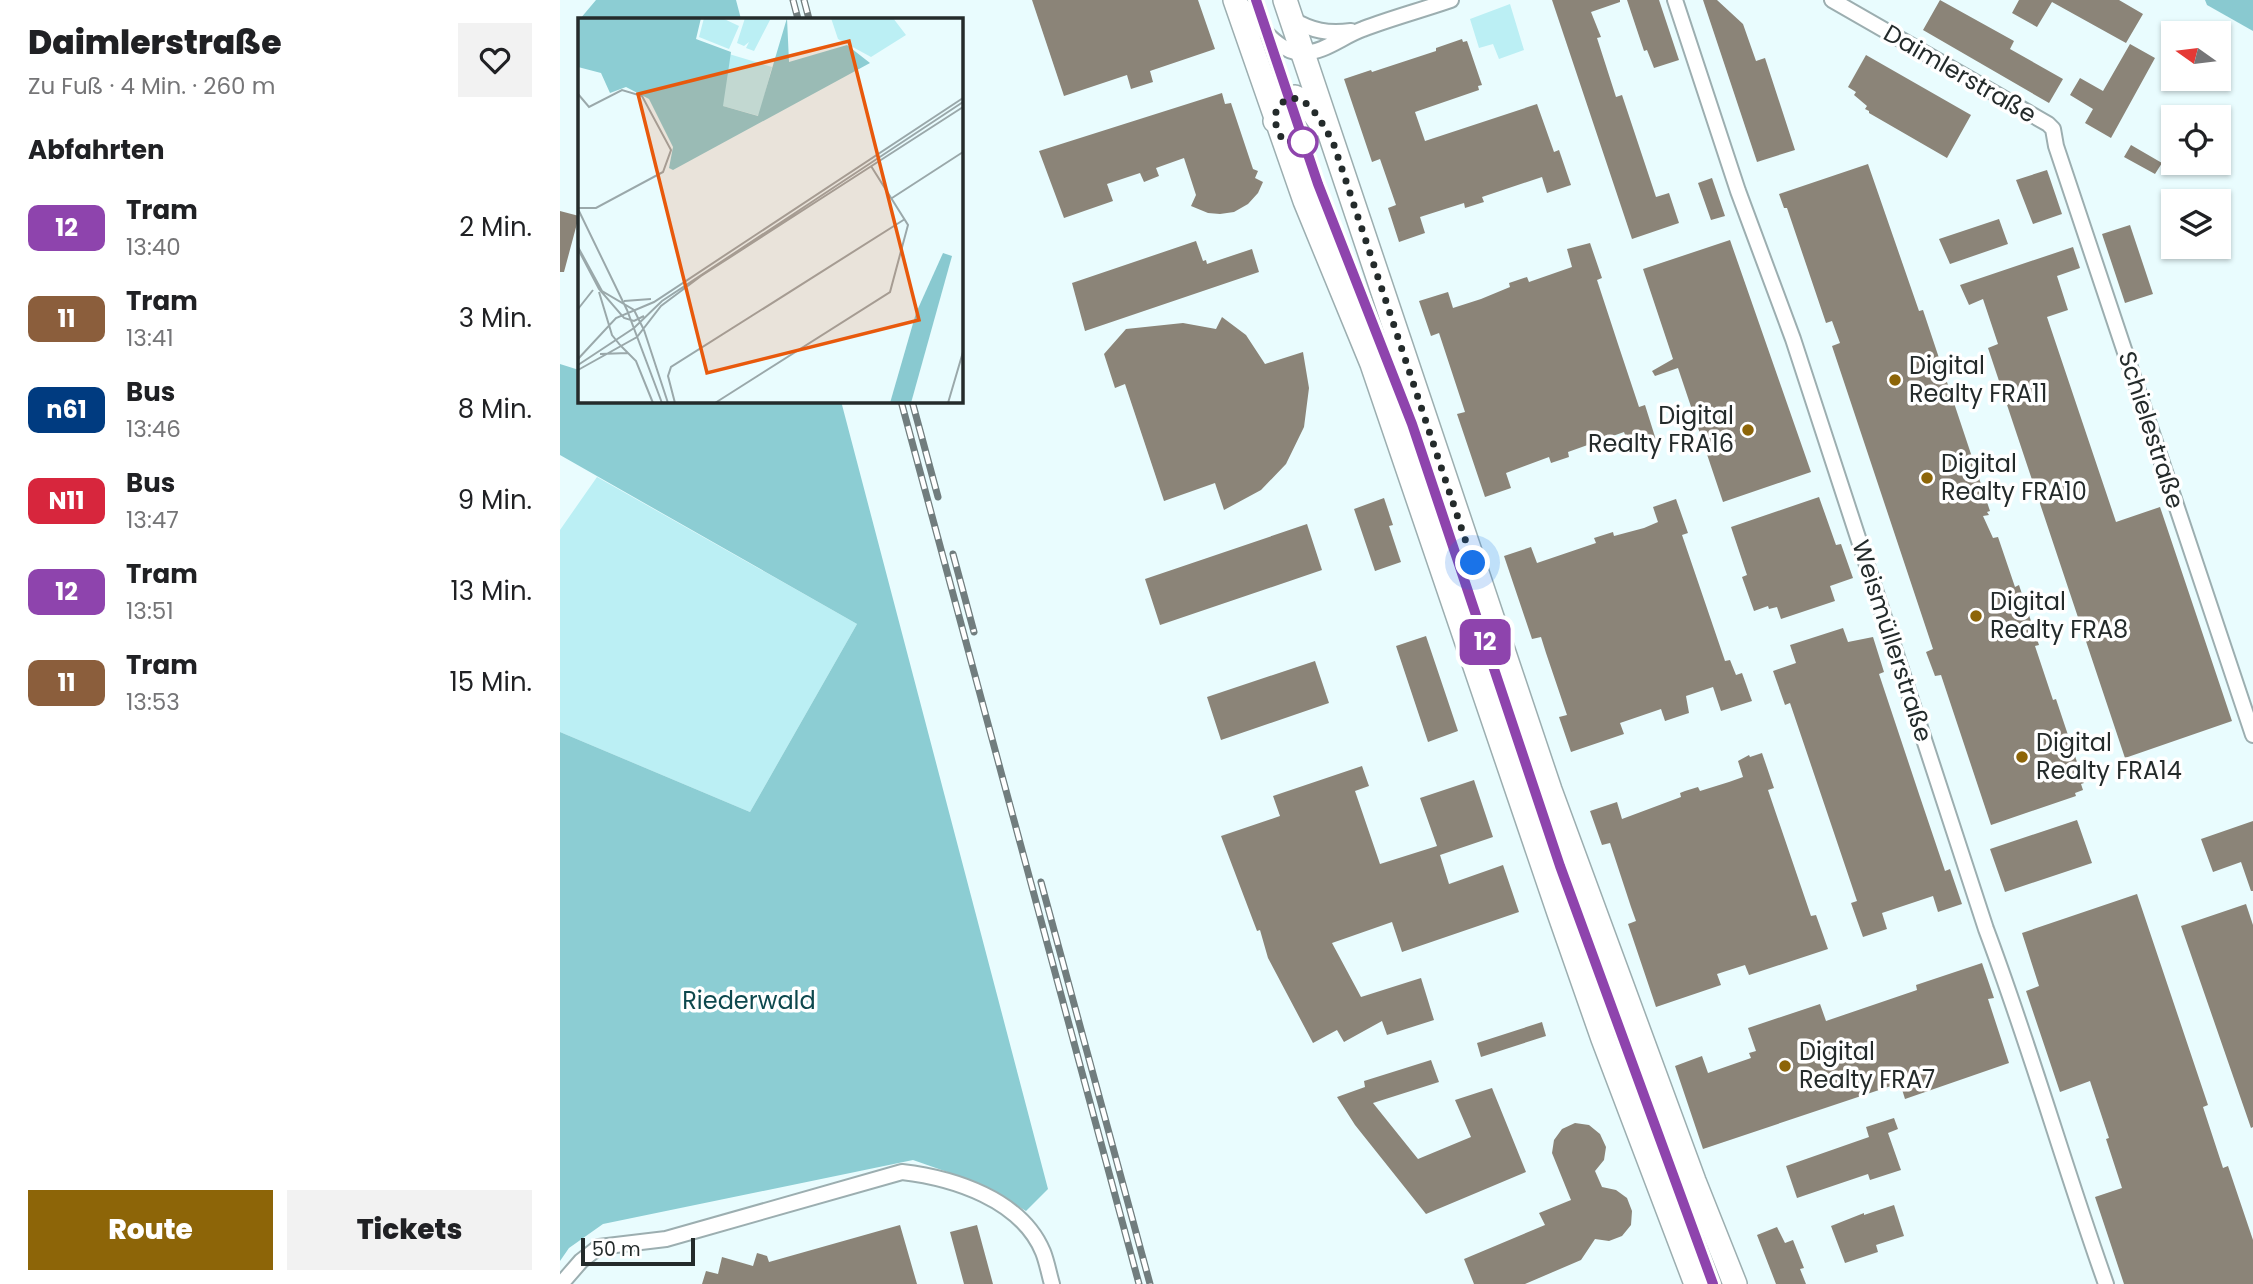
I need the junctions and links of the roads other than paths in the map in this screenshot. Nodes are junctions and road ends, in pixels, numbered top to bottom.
1 (1237, 0) edge
2 (1451, 0) edge
3 (1675, 0) edge
4 (1832, 0) edge
5 (1288, 9) edge
6 (1360, 30) junction
7 (1303, 53) junction
8 (1275, 121) junction
9 (2051, 126) joint
10 (1333, 142) junction
11 (2253, 735) edge
12 (561, 1284) edge
13 (1052, 1284) edge
14 (1696, 1284) edge
15 (1735, 1284) edge
16 (2106, 1284) edge

1 - 7 street
1 - 8 main road
2 - 6 street
3 - 16 street, Weismüllerstraße
4 - 9 street, Daimlerstraße
5 - 6 street
5 - 7 main road
6 - 7 street
7 - 10 main road
8 - 10 main road
8 - 14 main road
9 - 11 street, Schielestraße
10 - 15 main road
12 - 13 street

